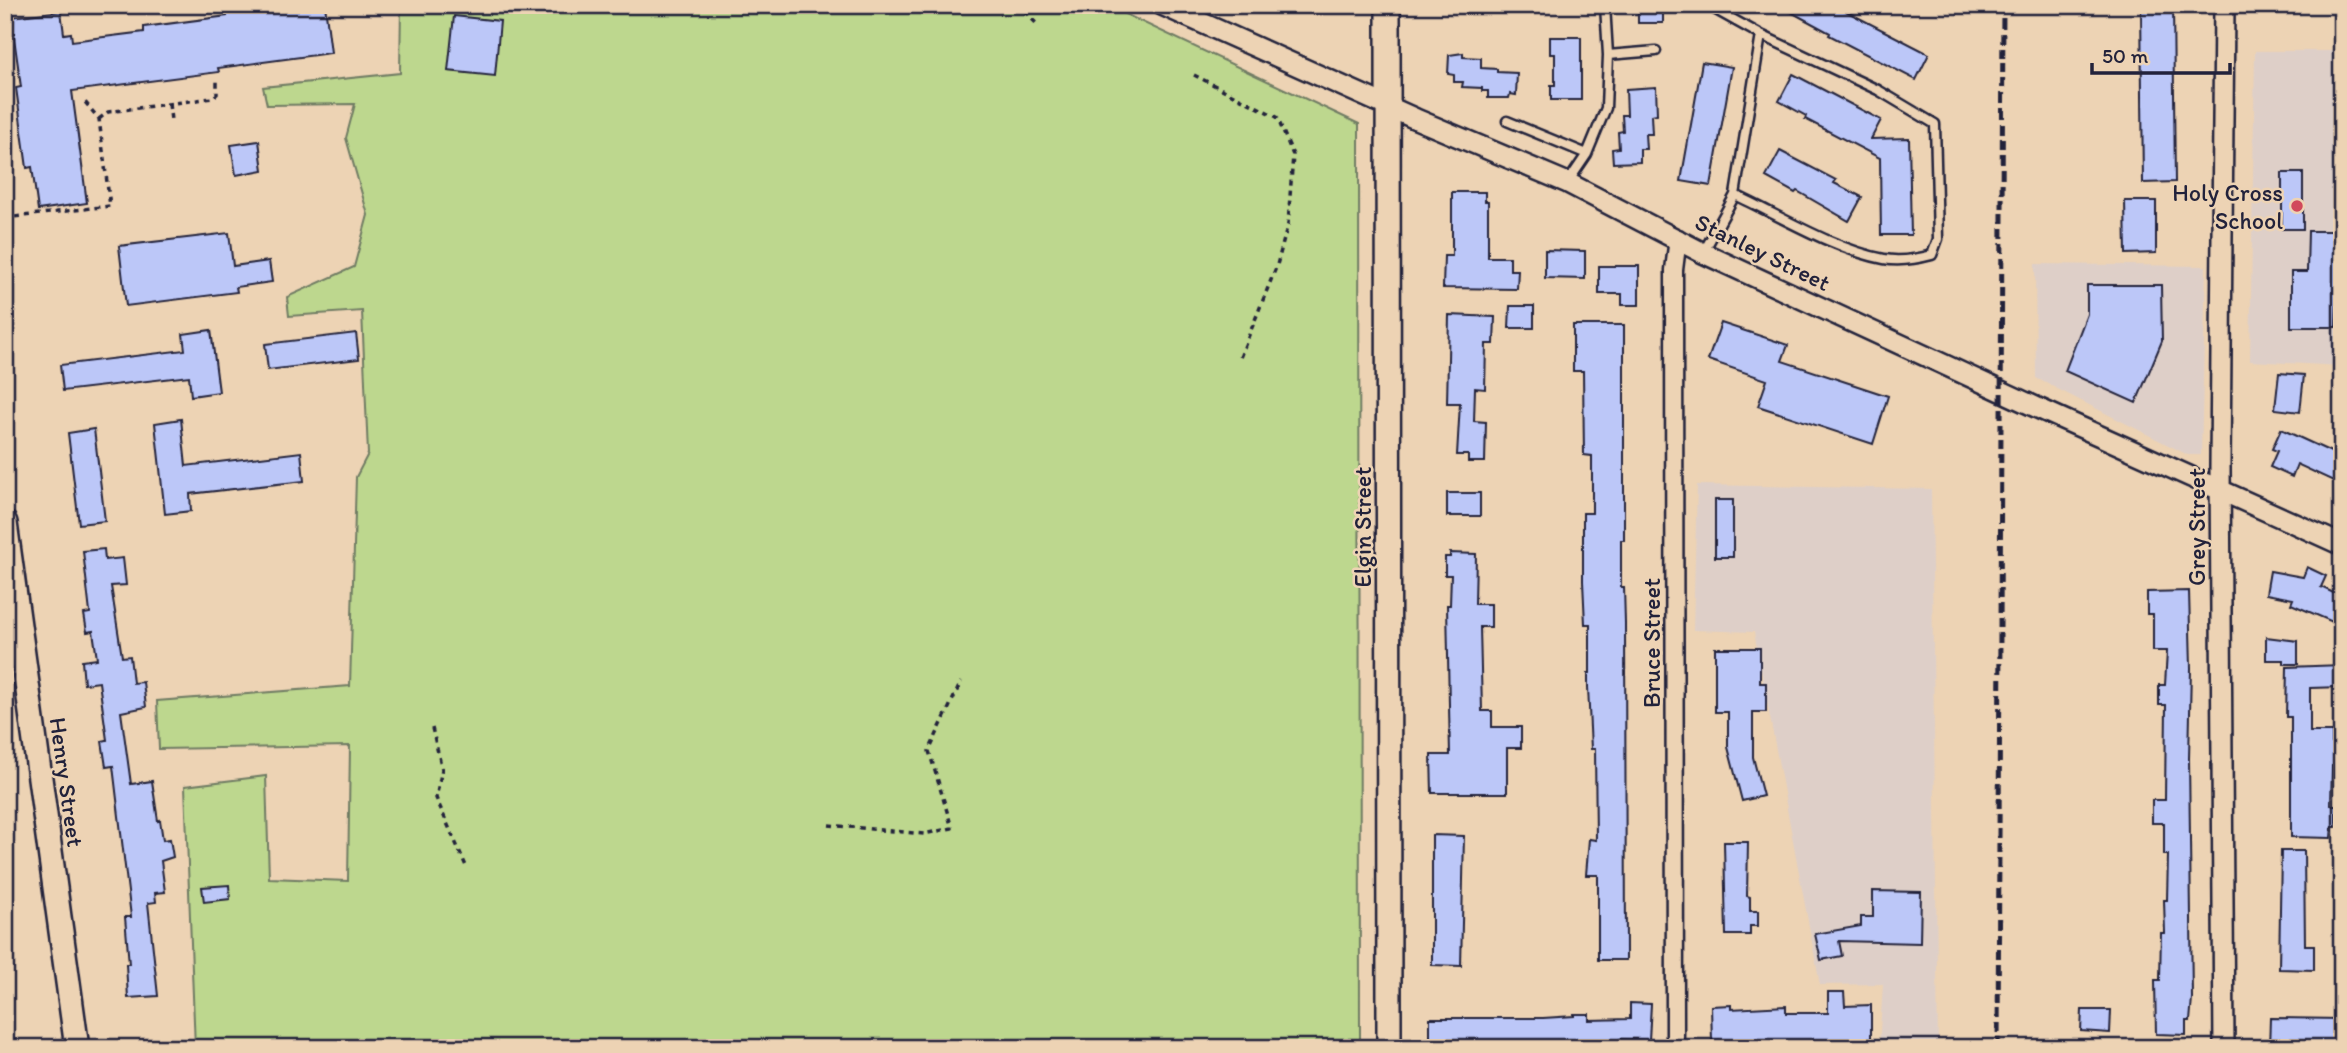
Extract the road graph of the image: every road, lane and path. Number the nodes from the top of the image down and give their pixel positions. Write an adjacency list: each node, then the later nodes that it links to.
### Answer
1 (205, 5): 8 (path)
2 (1018, 5): 9 (path)
3 (1162, 5): 17 (street, Stanley Street)
4 (1388, 5): 17 (main road, Elgin Street)
5 (1605, 5): 12 (lane)
6 (1707, 5): 10 (lane)
7 (2224, 5): 28 (street, Grey Street)
8 (206, 14)
9 (1037, 24)
10 (1761, 35): 23 (lane); 23 (lane)
11 (1656, 51): 12 (lane)
12 (1608, 55): 21 (lane)
13 (1194, 75): 27 (path)
14 (217, 81): 16 (path)
15 (85, 102): 18 (path)
16 (169, 104): 18 (path); 19 (path)
17 (1387, 105): 22 (street, Stanley Street); 36 (main road, Elgin Street)
18 (99, 119): 24 (path)
19 (171, 120)
20 (1507, 121): 21 (lane)
21 (1587, 154): 22 (lane)
22 (1568, 183): 25 (street, Stanley Street)
23 (1735, 195): 26 (lane)
24 (5, 218)
25 (1678, 238): 26 (street, Stanley Street); 37 (street, Bruce Street)
26 (1703, 253): 28 (street, Stanley Street)
27 (1239, 360)
28 (2221, 491): 30 (street, Stanley Street); 38 (street, Grey Street)
29 (5, 523): 35 (main road, Henry Street)
30 (2342, 545)
31 (961, 682): 33 (path)
32 (432, 729): 34 (path)
33 (829, 825)
34 (466, 866)
35 (77, 1048)
36 (1389, 1048)
37 (1675, 1048)
38 (2224, 1048)

